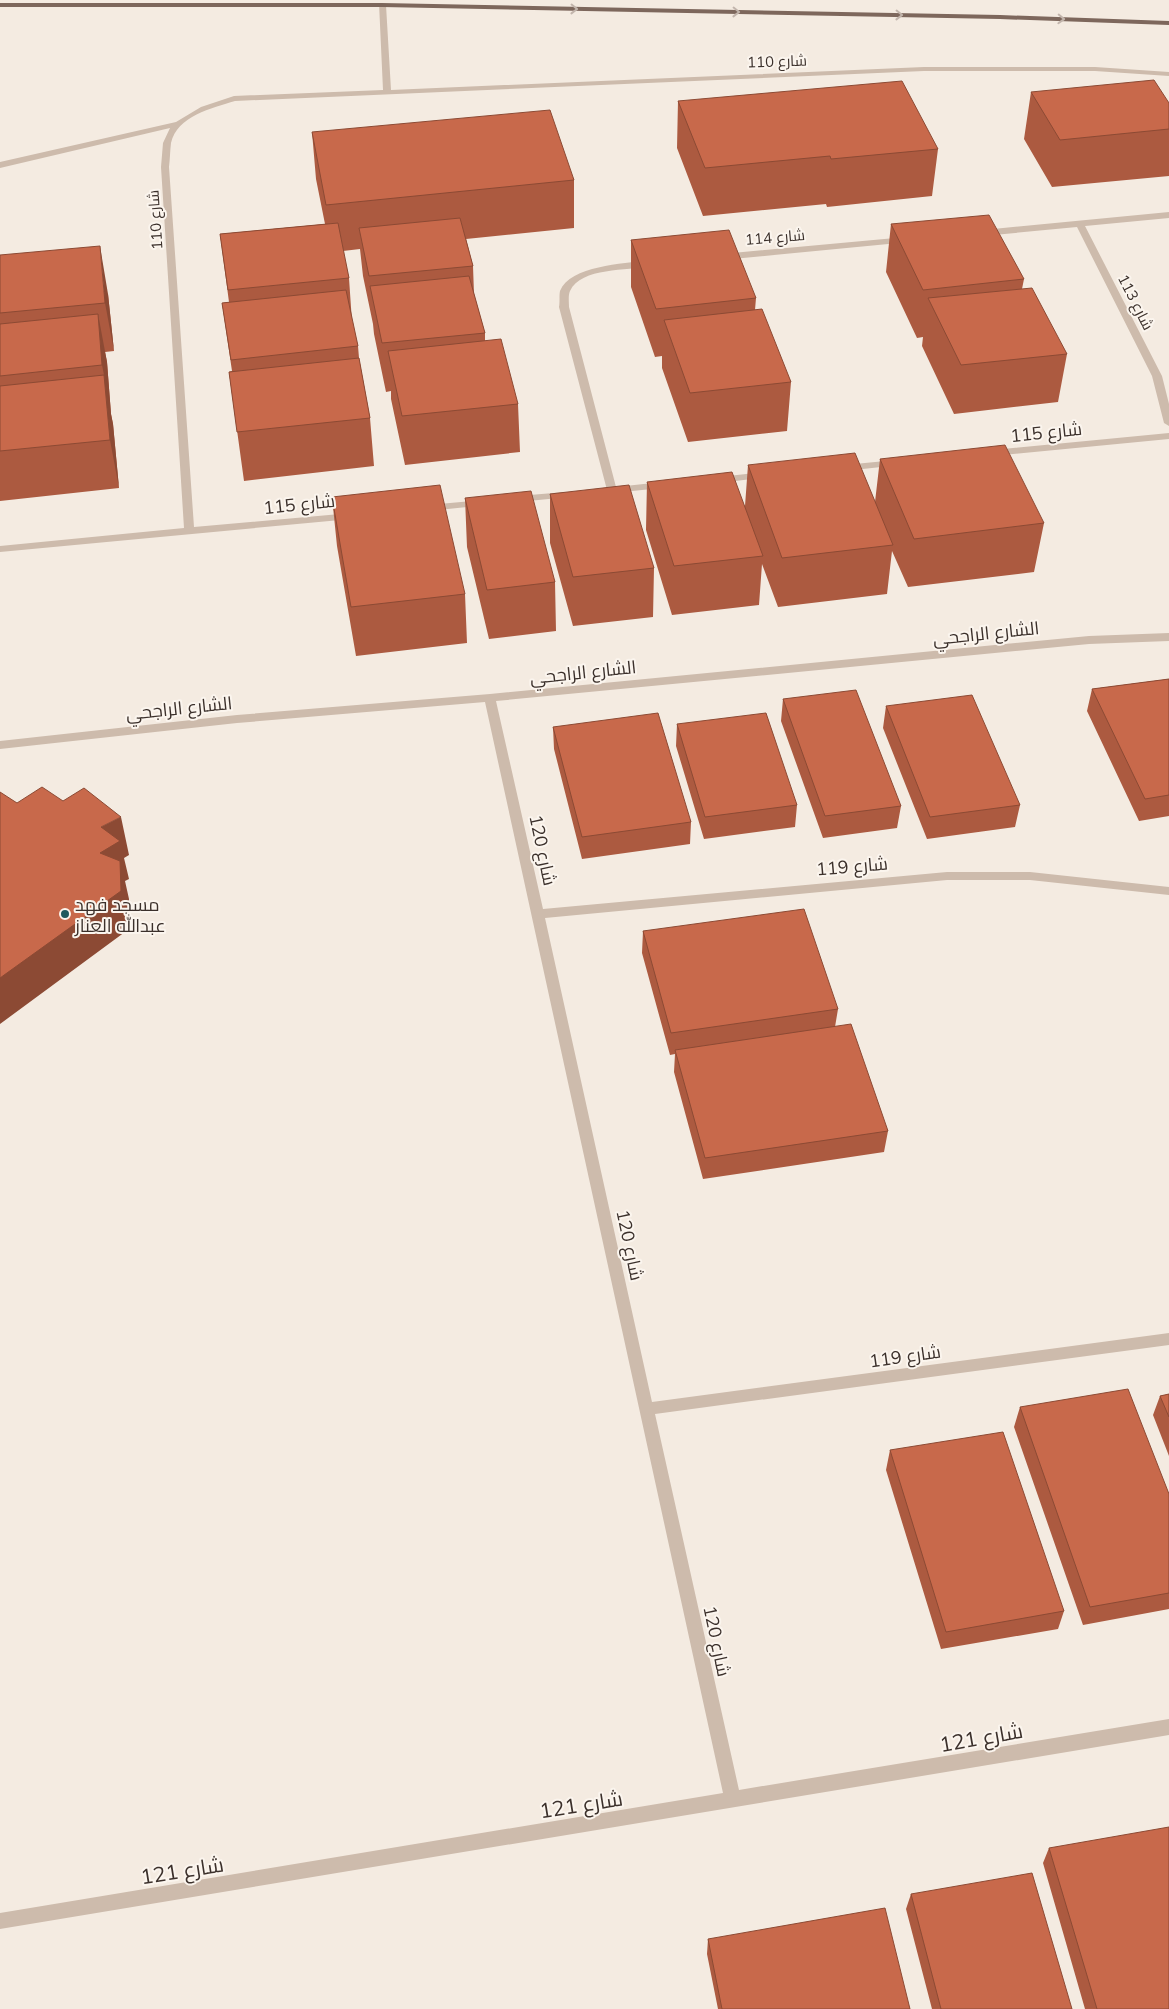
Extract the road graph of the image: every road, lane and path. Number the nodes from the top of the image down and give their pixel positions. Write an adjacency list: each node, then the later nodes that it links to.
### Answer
1 (0, 5): 2 (main road)
2 (382, 5): 3 (main road, one-way to 3); 5 (street)
3 (1169, 23)
4 (1169, 74): 5 (street, شارع 110)
5 (387, 92): 6 (street, شارع 110)
6 (178, 124): 7 (street); 25 (street, شارع 110)
7 (0, 165)
8 (1169, 215): 9 (street)
9 (1080, 224): 10 (street); 14 (street, شارع 113)
10 (972, 234)
11 (912, 240): 12 (street, 114 شارع)
12 (714, 258)
13 (655, 264): 21 (street)
14 (1169, 423)
15 (1169, 436): 16 (street, شارع 115)
16 (980, 454)
17 (910, 461): 18 (street)
18 (831, 469)
19 (771, 475): 20 (street)
20 (712, 480)
21 (672, 484)
22 (573, 494): 23 (street)
23 (415, 509)
24 (366, 514): 25 (street, شارع 115)
25 (189, 531): 26 (street, شارع 115)
26 (0, 550)
27 (1169, 637): 28 (street, الشارع الراجحي)
28 (490, 698): 29 (street, الشارع الراجحي); 31 (street, شارع 120)
29 (0, 745)
30 (1169, 891): 31 (street, شارع 119)
31 (538, 914): 33 (street, شارع 120)
32 (1169, 1339): 33 (street, شارع 119)
33 (647, 1409): 35 (street, شارع 120)
34 (1169, 1727): 35 (street, شارع 121)
35 (733, 1800): 36 (street, شارع 121)
36 (0, 1921)

